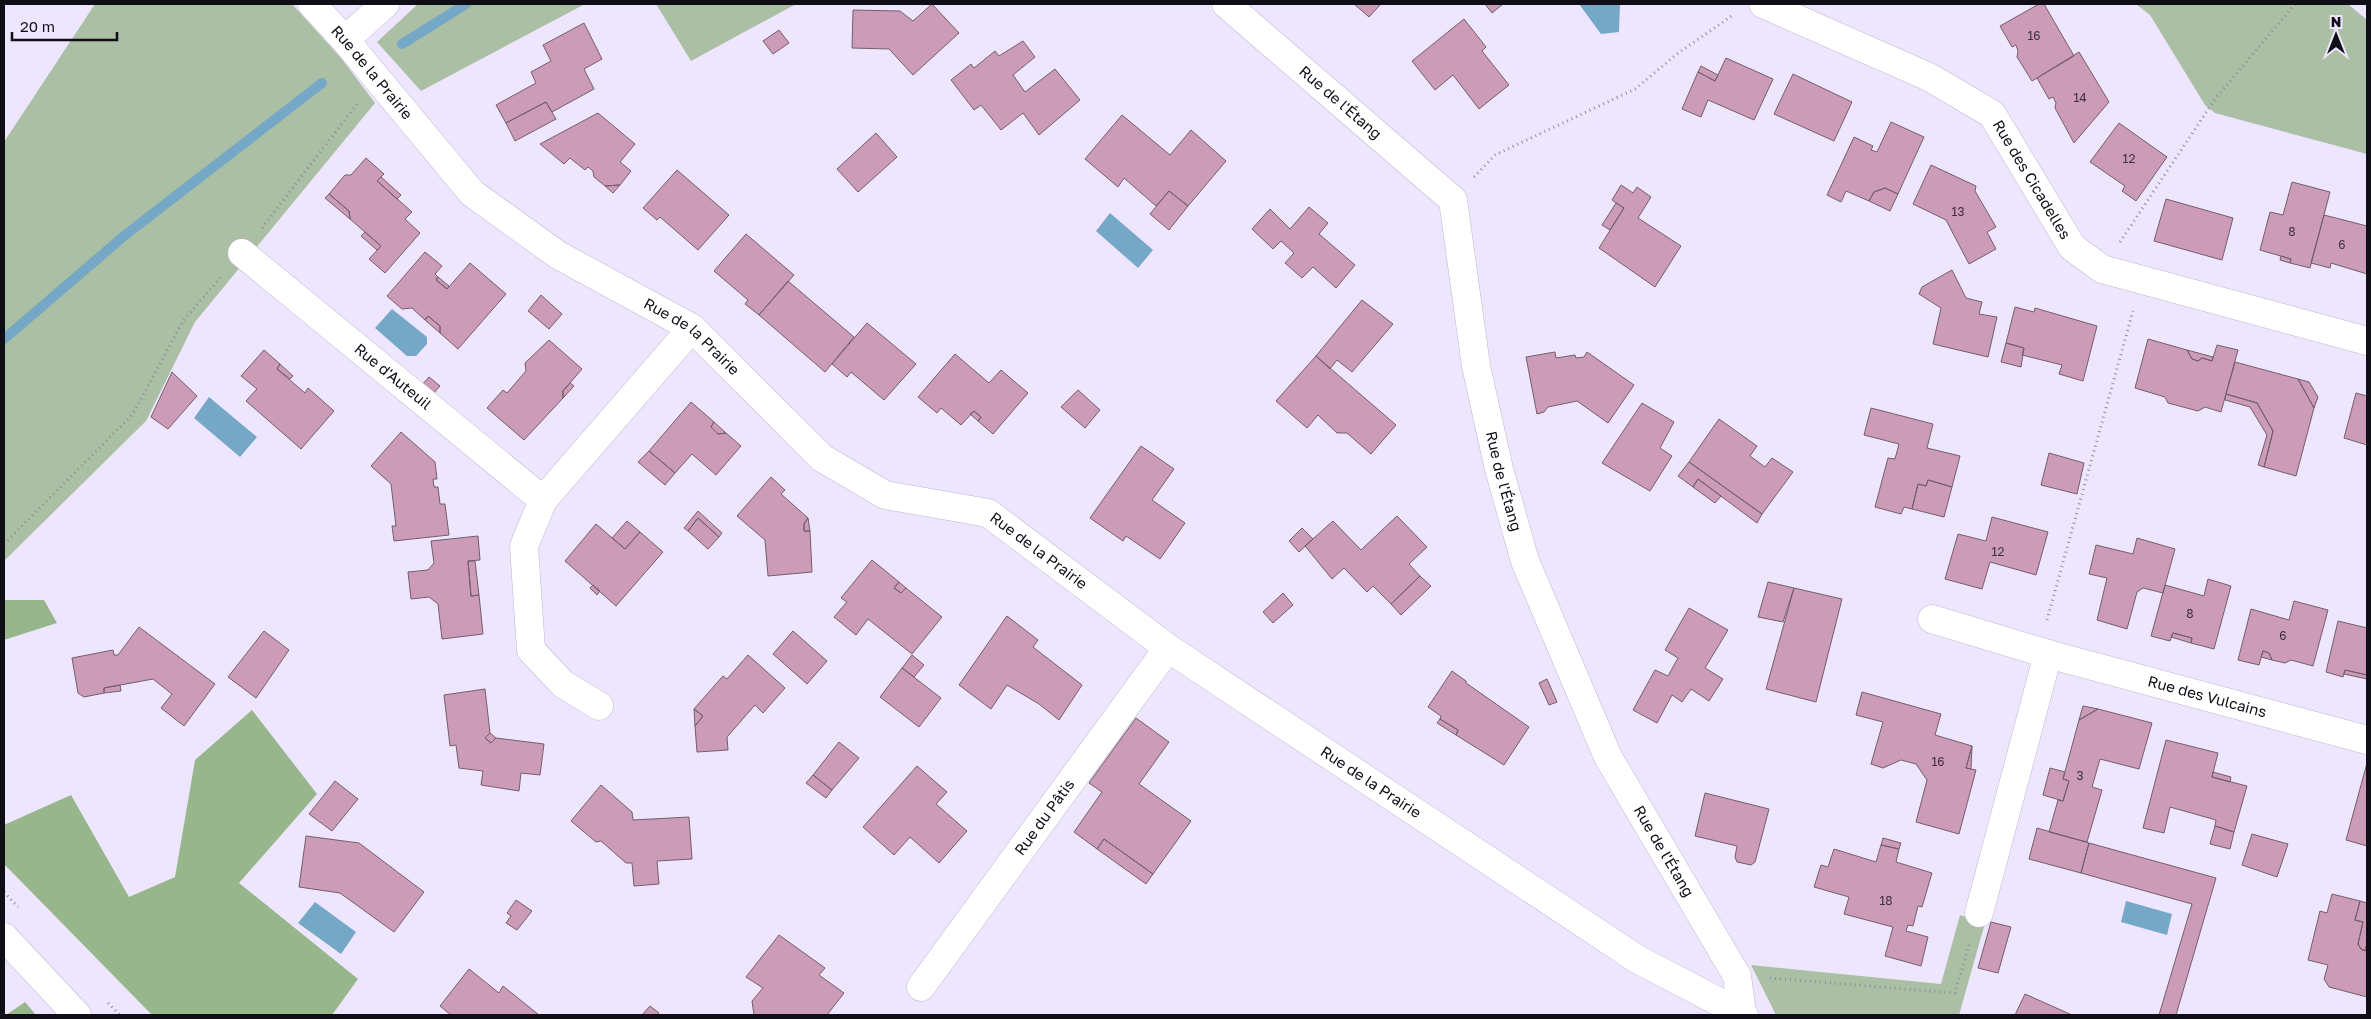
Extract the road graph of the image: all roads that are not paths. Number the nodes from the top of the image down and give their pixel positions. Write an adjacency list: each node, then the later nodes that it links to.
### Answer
1 (312, 4): 5 (street, Rue de la Prairie)
2 (384, 4): 5 (street)
3 (1226, 4): 18 (street, Rue de l'Étang)
4 (1763, 4): 8 (street, Rue des Cicadelles)
5 (345, 40): 7 (street, Rue de la Prairie)
6 (242, 253): 9 (street, Rue d'Auteuil)
7 (692, 328): 9 (street); 11 (street, Rue de la Prairie)
8 (2367, 341)
9 (543, 500): 13 (street)
10 (1932, 619): 12 (street, Rue des Vulcains)
11 (1168, 648): 17 (street, Rue du Pâtis); 18 (street, Rue de la Prairie)
12 (2043, 652): 14 (street, Rue des Vulcains); 15 (street)
13 (599, 706)
14 (2367, 740)
15 (1979, 913)
16 (4, 937): 19 (street)
17 (921, 988)
18 (1743, 1014)
19 (77, 1015)

